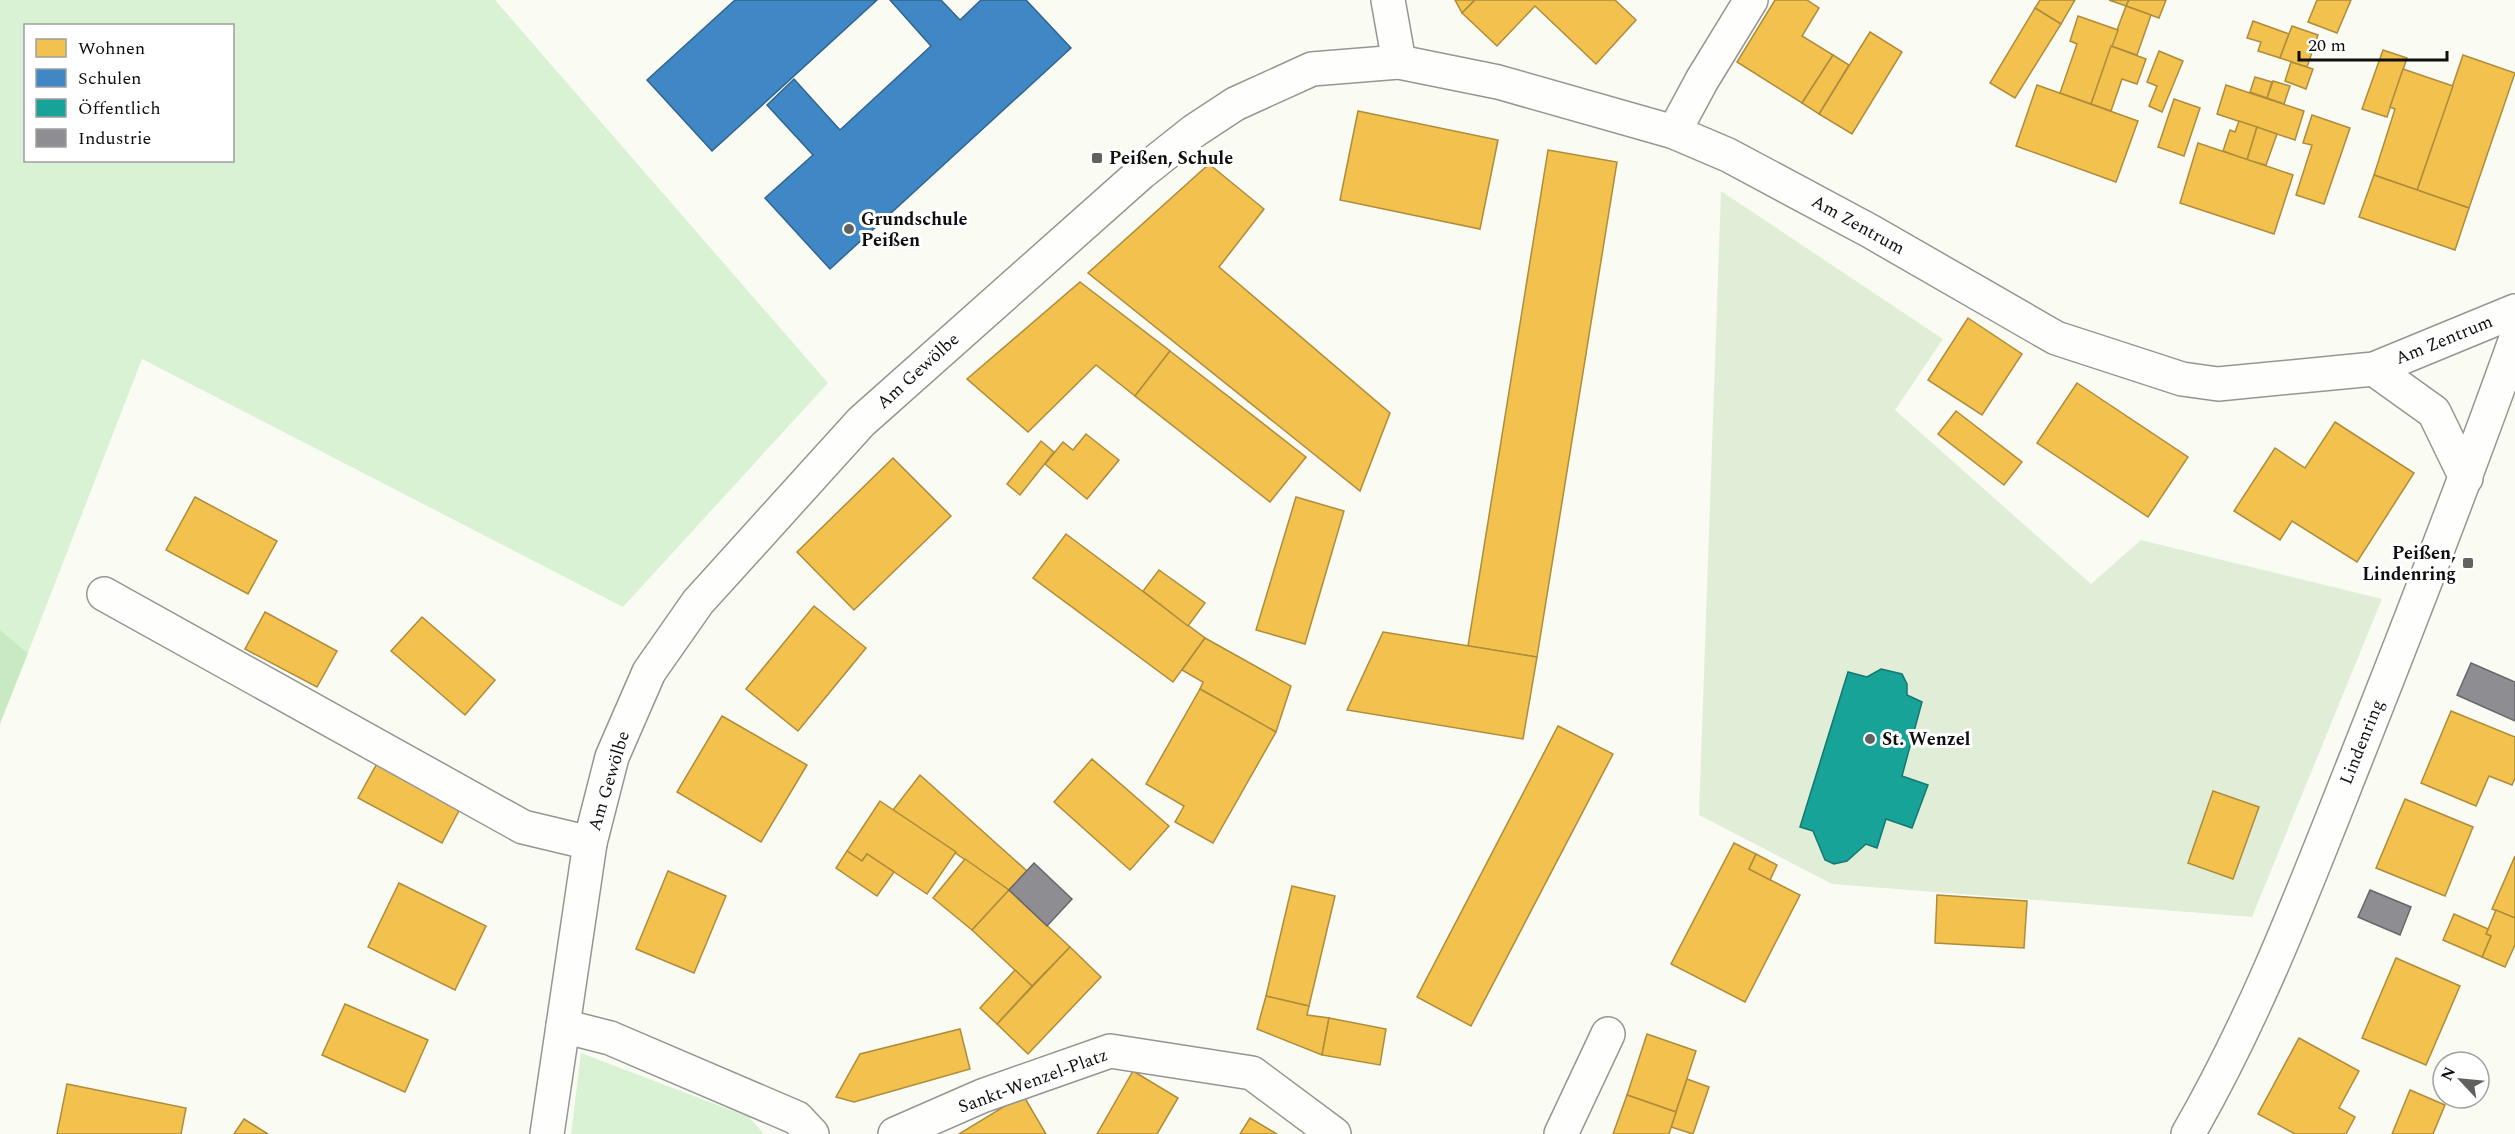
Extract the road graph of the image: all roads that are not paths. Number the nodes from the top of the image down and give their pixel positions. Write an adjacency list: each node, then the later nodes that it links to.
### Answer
1 (1388, 0): 3 (street)
2 (1751, 0): 4 (street)
3 (1399, 62): 4 (street, Am Zentrum); 10 (street, Am Gewölbe)
4 (1674, 132): 7 (street, Am Zentrum)
5 (2515, 311): 7 (street, Am Zentrum)
6 (2515, 341): 8 (street, Lindenring)
7 (2374, 369): 8 (street, Am Zentrum)
8 (2466, 478): 18 (street, Lindenring)
9 (104, 594): 10 (street, Am Gewölbe)
10 (590, 843): 11 (street, Am Gewölbe)
11 (563, 1026): 13 (street, Am Gewölbe); 14 (street)
12 (1608, 1034): 17 (street)
13 (547, 1134)
14 (812, 1134)
15 (895, 1134): 16 (street, Sankt-Wenzel-Platz)
16 (1334, 1134)
17 (1561, 1134)
18 (2188, 1134)

